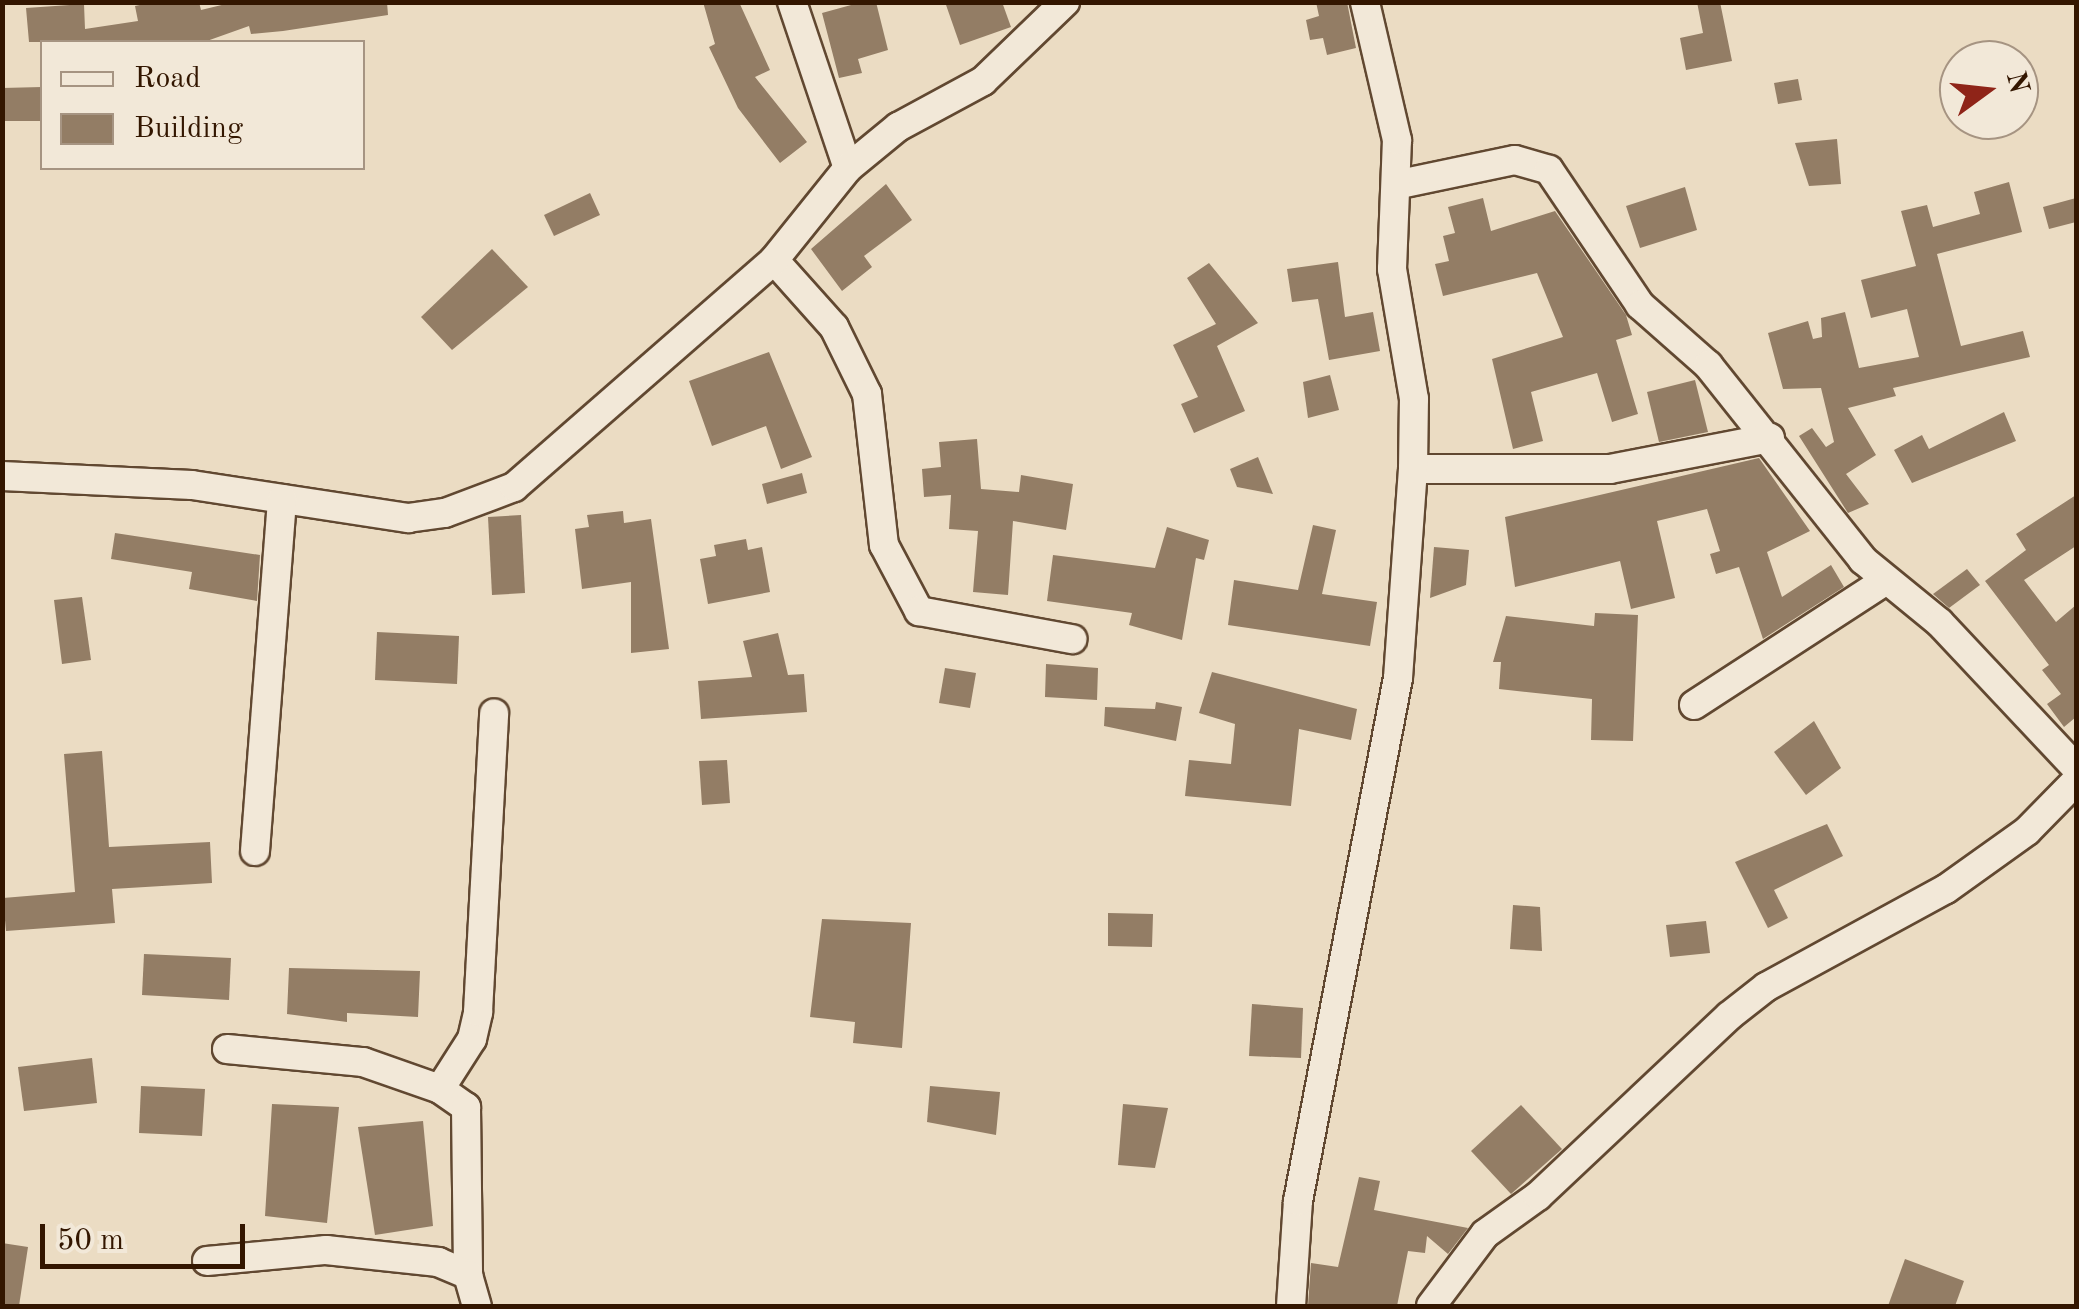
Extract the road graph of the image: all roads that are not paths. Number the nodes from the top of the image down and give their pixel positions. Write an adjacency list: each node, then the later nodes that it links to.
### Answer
1 (792, 2): 4 (street)
2 (1064, 2): 4 (street)
3 (1365, 2): 5 (street)
4 (848, 168): 6 (street)
5 (1400, 184): 7 (street); 8 (street)
6 (774, 260): 10 (street); 12 (street)
7 (1770, 438): 8 (street); 11 (street)
8 (1413, 469): 23 (street)
9 (2, 476): 10 (street)
10 (282, 500): 17 (street)
11 (1884, 581): 13 (street); 15 (street)
12 (1072, 639)
13 (1694, 705)
14 (494, 713): 19 (street)
15 (2076, 768)
16 (2076, 780): 24 (street)
17 (255, 851)
18 (227, 1049): 19 (street)
19 (440, 1089): 21 (street)
20 (207, 1260): 21 (street)
21 (468, 1275): 22 (street)
22 (478, 1306)
23 (1290, 1306)
24 (1431, 1306)

